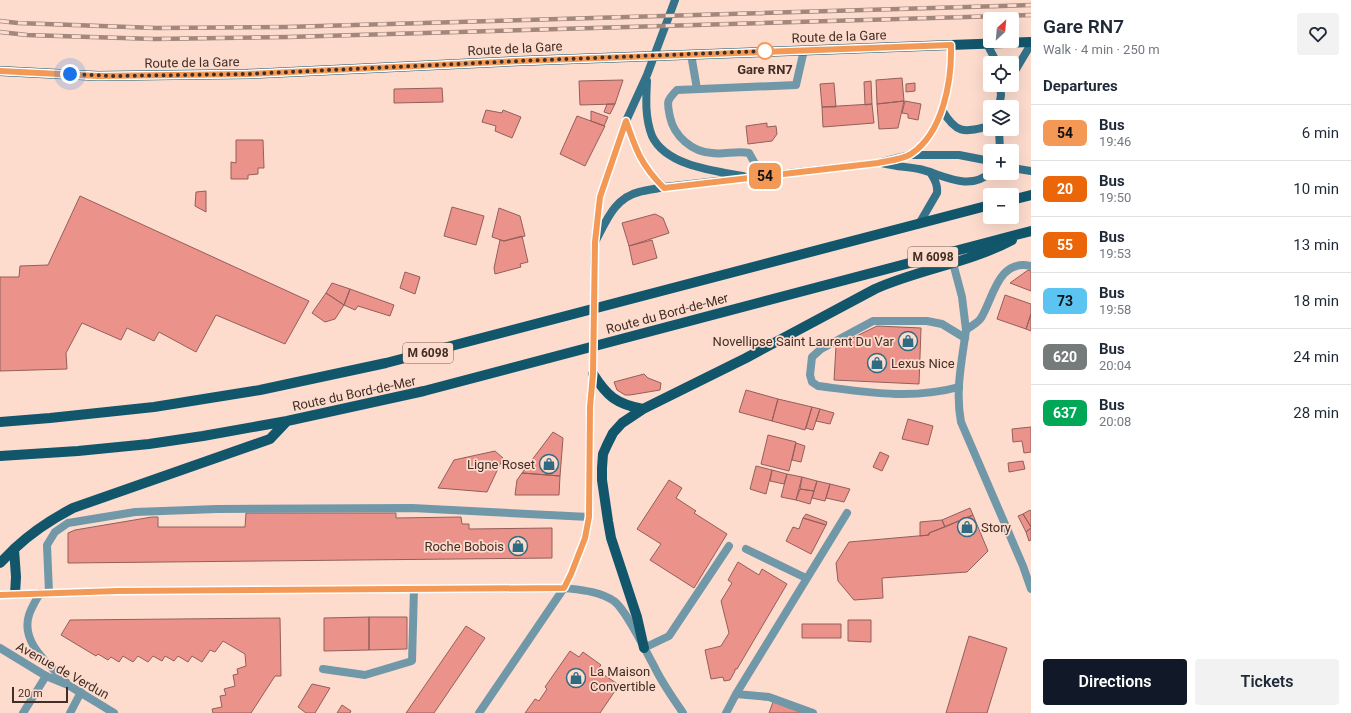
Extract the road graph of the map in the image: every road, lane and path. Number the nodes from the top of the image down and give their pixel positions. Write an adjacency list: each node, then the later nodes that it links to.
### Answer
1 (675, 0): 10 (main road)
2 (1019, 43): 3 (main road, Route de la Gare)
3 (1031, 43): 8 (main road)
4 (983, 44): 5 (main road, Route de la Gare)
5 (951, 45): 6 (main road, Route de la Gare); 16 (main road)
6 (804, 50): 7 (main road, Route de la Gare); 11 (street)
7 (691, 54): 9 (main road, Route de la Gare); 11 (street)
8 (1019, 64)
9 (0, 71)
10 (647, 75): 17 (main road); 26 (main road)
11 (697, 89): 25 (street)
12 (1001, 92): 14 (main road)
13 (1003, 92): 14 (main road)
14 (1001, 95): 15 (main road)
15 (1000, 100)
16 (942, 110): 18 (main road); 19 (main road)
17 (626, 121): 28 (main road); 34 (main road)
18 (983, 128)
19 (910, 155): 20 (main road); 21 (main road)
20 (983, 160)
21 (878, 163): 24 (main road); 25 (main road)
22 (1019, 169): 23 (main road)
23 (1031, 171)
24 (930, 172): 27 (main road); 32 (main road)
25 (762, 176): 26 (main road)
26 (752, 177): 28 (main road)
27 (983, 178)
28 (664, 188): 34 (main road)
29 (1031, 195): 30 (main road)
30 (1019, 198)
31 (983, 207): 32 (main road, Route du Bord-de-Mer / M 6098)
32 (919, 224): 43 (main road, Route du Bord-de-Mer / M 6098)
33 (1028, 232): 35 (main road); 42 (main road, Route du Bord-de-Mer / M 6098)
34 (595, 242): 37 (main road)
35 (953, 263): 38 (street); 41 (main road)
36 (1031, 266): 38 (street)
37 (594, 281)
38 (965, 334): 40 (street); 40 (street)
39 (593, 374): 41 (main road); 46 (main road)
40 (959, 387): 53 (street)
41 (643, 409): 60 (main road)
42 (287, 421): 44 (main road, Route du Bord-de-Mer / M 6098); 48 (main road)
43 (0, 422)
44 (0, 456)
45 (847, 513): 51 (street)
46 (589, 517): 52 (main road); 56 (street)
47 (729, 546): 60 (street)
48 (14, 548): 50 (main road); 57 (main road)
49 (746, 549): 51 (street)
50 (0, 563)
51 (806, 578): 65 (street)
52 (564, 588): 54 (street); 60 (street); 69 (street)
53 (1031, 588)
54 (414, 589): 56 (street); 61 (street)
55 (40, 593): 56 (street); 57 (street); 63 (street)
56 (49, 593)
57 (15, 594): 58 (street)
58 (0, 595)
59 (0, 648): 62 (street, Avenue de Verdun)
60 (644, 648): 70 (street)
61 (322, 669)
62 (46, 676): 63 (street, Avenue de Verdun); 66 (street)
63 (68, 684): 64 (street, Avenue de Verdun)
64 (81, 692): 67 (street); 68 (street, Avenue de Verdun)
65 (736, 694): 71 (street); 72 (street)
66 (23, 713)
67 (70, 713)
68 (114, 713)
69 (479, 713)
70 (683, 713)
71 (726, 713)
72 (813, 713)

